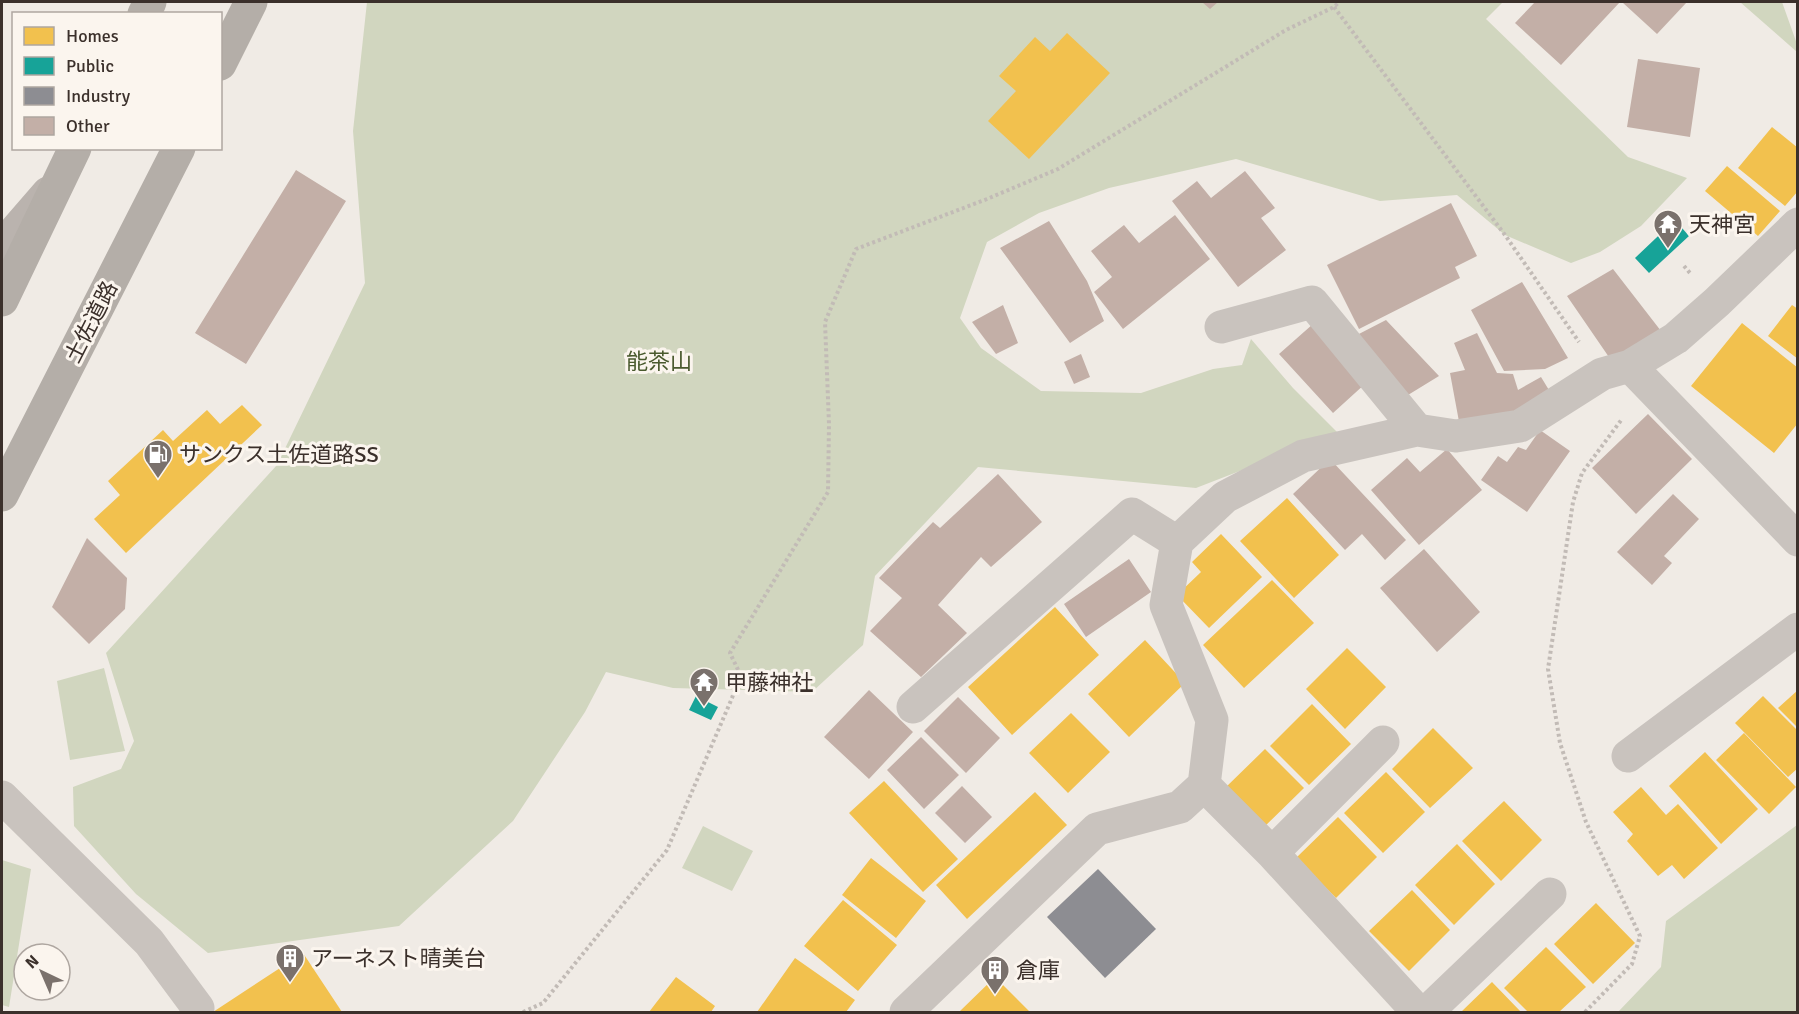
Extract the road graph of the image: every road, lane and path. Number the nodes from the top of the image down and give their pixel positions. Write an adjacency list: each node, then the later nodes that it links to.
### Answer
1 (251, 2): 4 (highway)
2 (1339, 2): 3 (path)
3 (1334, 7): 12 (path); 26 (path)
4 (222, 60)
5 (74, 150): 7 (highway)
6 (178, 150): 14 (highway, 土佐道路)
7 (58, 182): 9 (main road); 10 (highway)
8 (1797, 224): 12 (street)
9 (2, 246)
10 (2, 300)
11 (1221, 327): 13 (street)
12 (1626, 375): 13 (street); 15 (street); 30 (path)
13 (1417, 430): 16 (street)
14 (2, 495)
15 (1797, 540)
16 (1177, 542): 18 (street); 21 (street)
17 (1797, 629): 20 (street)
18 (913, 707)
19 (1383, 742): 23 (street)
20 (1628, 756)
21 (1204, 785): 23 (street); 27 (street)
22 (2, 797): 25 (street)
23 (1272, 853): 28 (street)
24 (1550, 894): 29 (street)
25 (198, 1008)
26 (523, 1012)
27 (906, 1012)
28 (1418, 1012)
29 (1427, 1012)
30 (1585, 1012)

